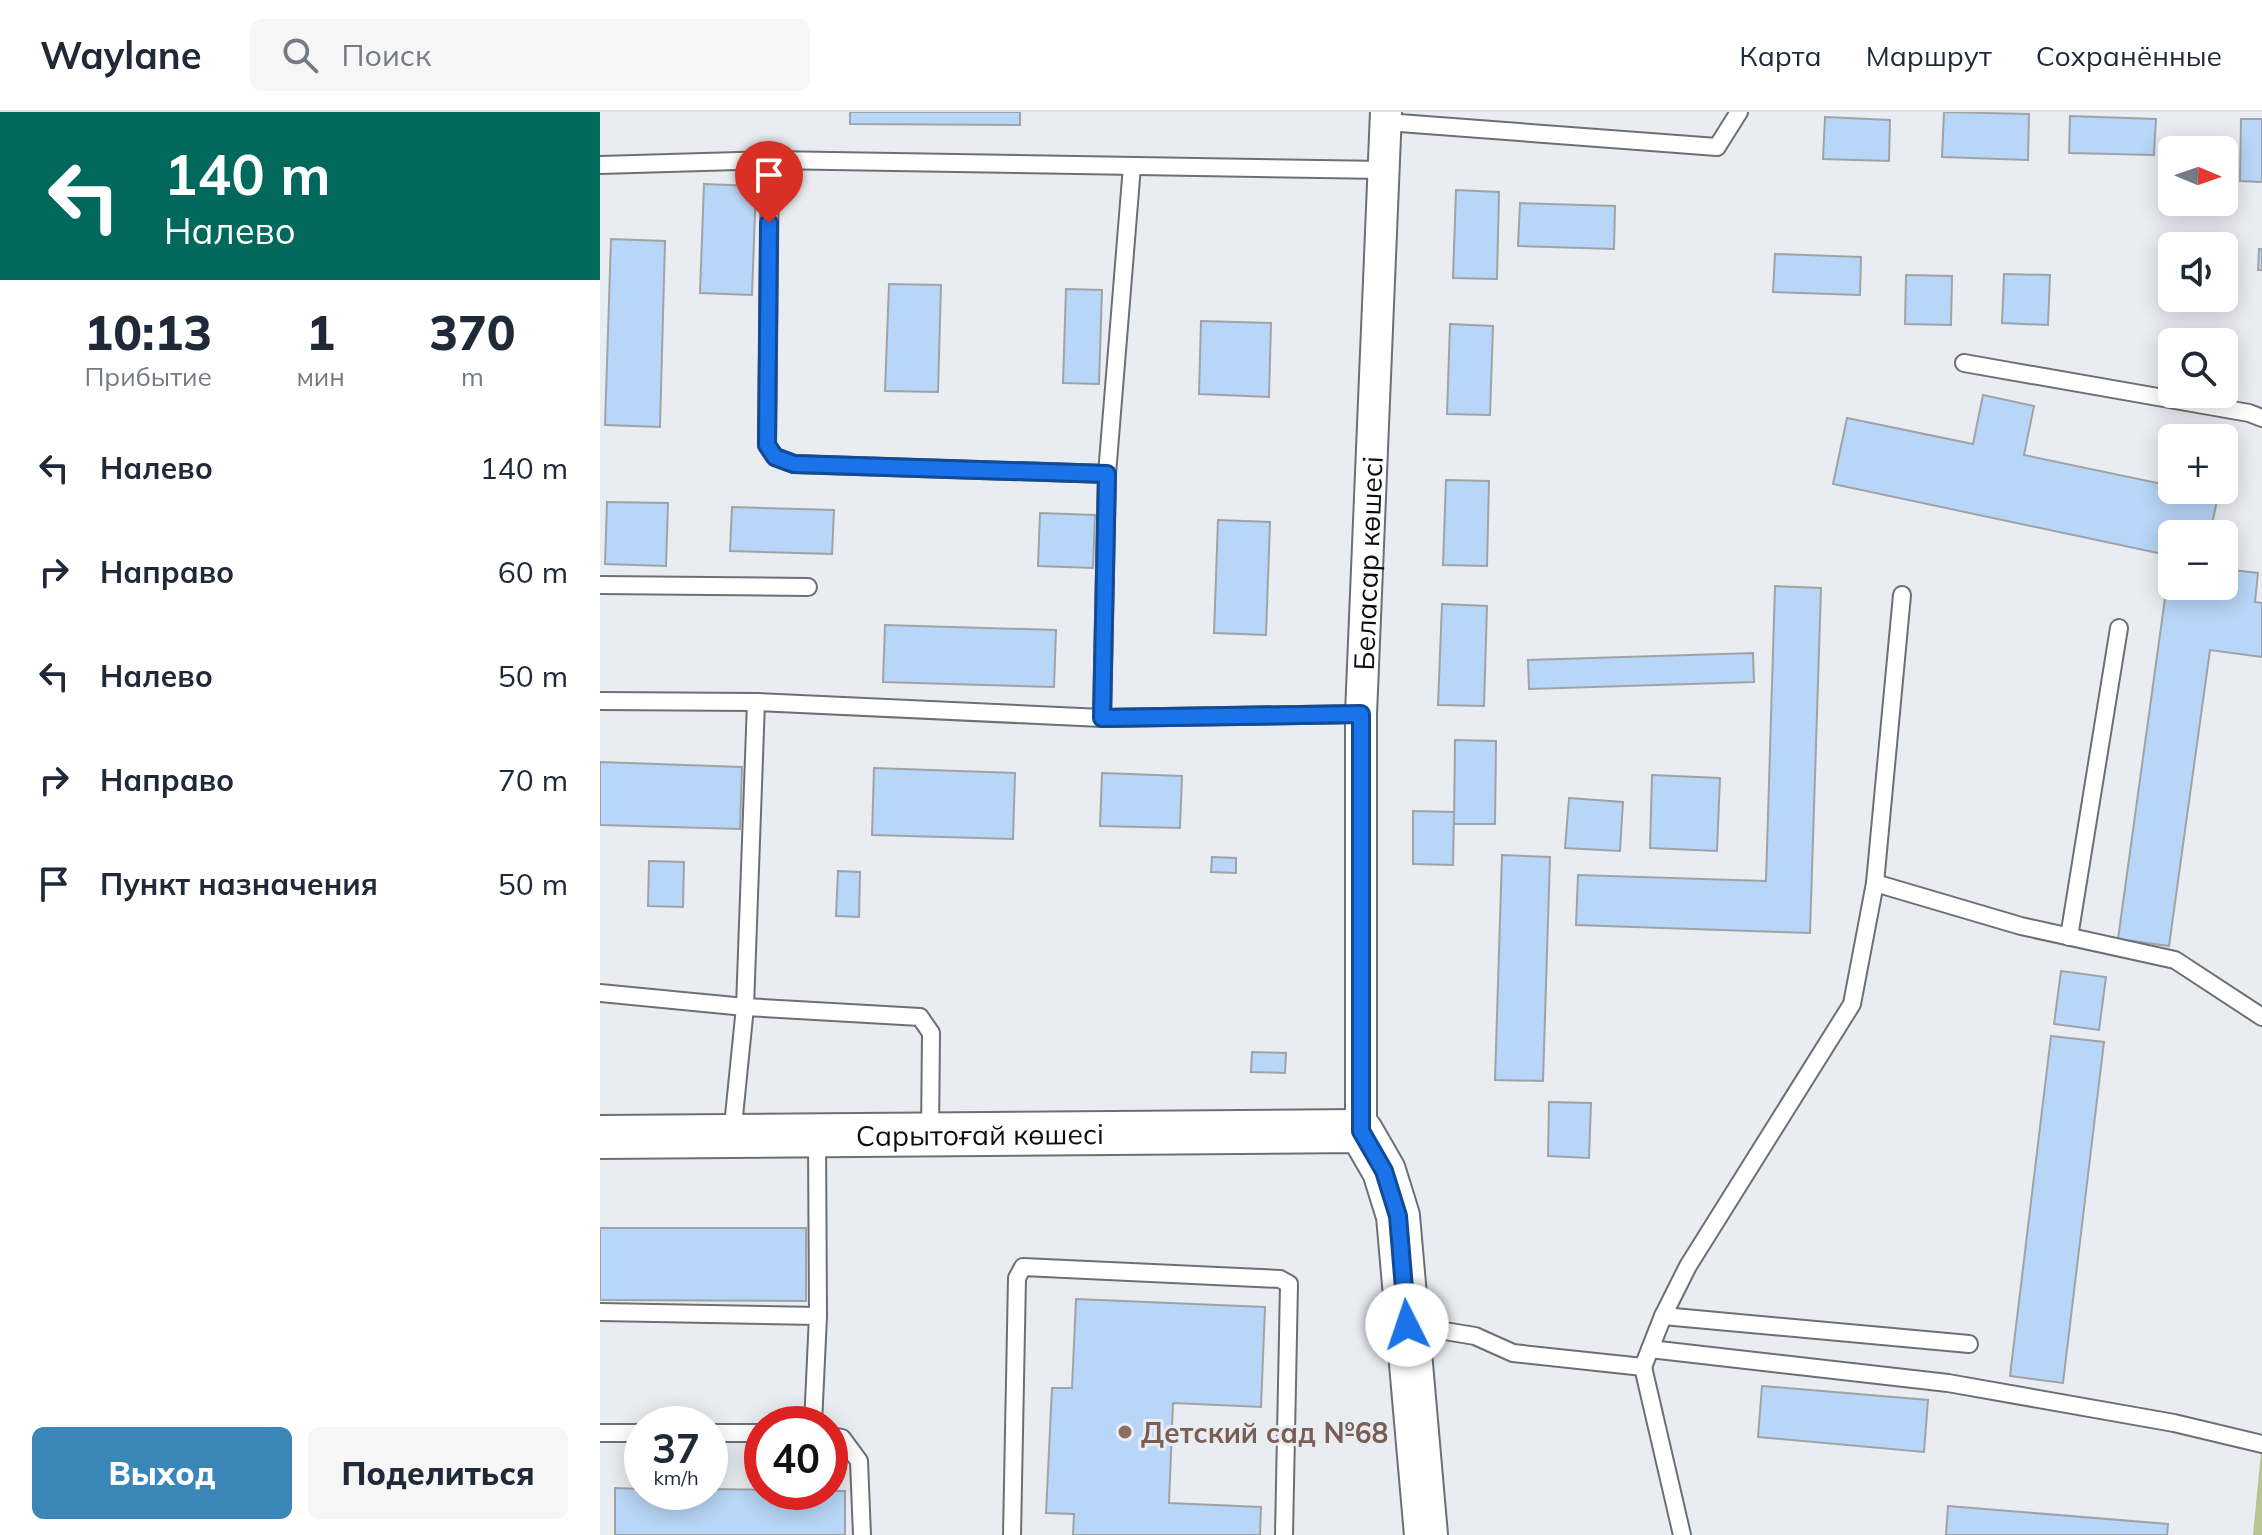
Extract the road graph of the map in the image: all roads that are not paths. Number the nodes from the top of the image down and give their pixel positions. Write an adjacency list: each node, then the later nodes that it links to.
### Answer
1 (1739, 112): 2 (lane)
2 (1386, 117): 6 (street, Беласар көшесі)
3 (770, 160): 4 (lane); 5 (lane); 9 (lane)
4 (600, 165)
5 (1132, 166): 6 (lane); 9 (lane)
6 (1385, 170): 16 (street, Беласар көшесі)
7 (1964, 363): 8 (lane)
8 (2262, 418)
9 (1107, 474): 17 (lane)
10 (600, 585): 11 (lane)
11 (808, 587)
12 (1902, 595): 18 (lane)
13 (2119, 628): 19 (lane)
14 (600, 701): 15 (lane)
15 (756, 702): 17 (lane); 21 (lane)
16 (1361, 714): 17 (lane); 23 (street, Беласар көшесі)
17 (1102, 718)
18 (1875, 883): 19 (lane); 30 (lane)
19 (2069, 937): 22 (lane)
20 (600, 993): 21 (lane)
21 (745, 1007): 25 (lane); 26 (lane)
22 (2262, 1017)
23 (1361, 1131): 25 (street, Сарытоғай көшесі); 31 (street, Беласар көшесі)
24 (817, 1135): 25 (street, Сарытоғай көшесі); 26 (street, Сарытоғай көшесі); 29 (lane)
25 (930, 1135)
26 (732, 1136): 27 (street, Сарытоғай көшесі)
27 (600, 1137)
28 (600, 1312): 29 (lane)
29 (818, 1316): 35 (lane)
30 (1663, 1316): 32 (lane); 33 (lane)
31 (1407, 1325): 34 (lane); 44 (street, Беласар көшесі)
32 (1969, 1344)
33 (1650, 1349): 34 (lane); 38 (lane)
34 (1643, 1367): 40 (lane)
35 (814, 1406)
36 (600, 1433): 37 (lane)
37 (624, 1433)
38 (2262, 1444)
39 (848, 1446): 41 (lane)
40 (1685, 1534)
41 (862, 1535)
42 (1012, 1535): 43 (lane)
43 (1284, 1535)
44 (1426, 1535)

